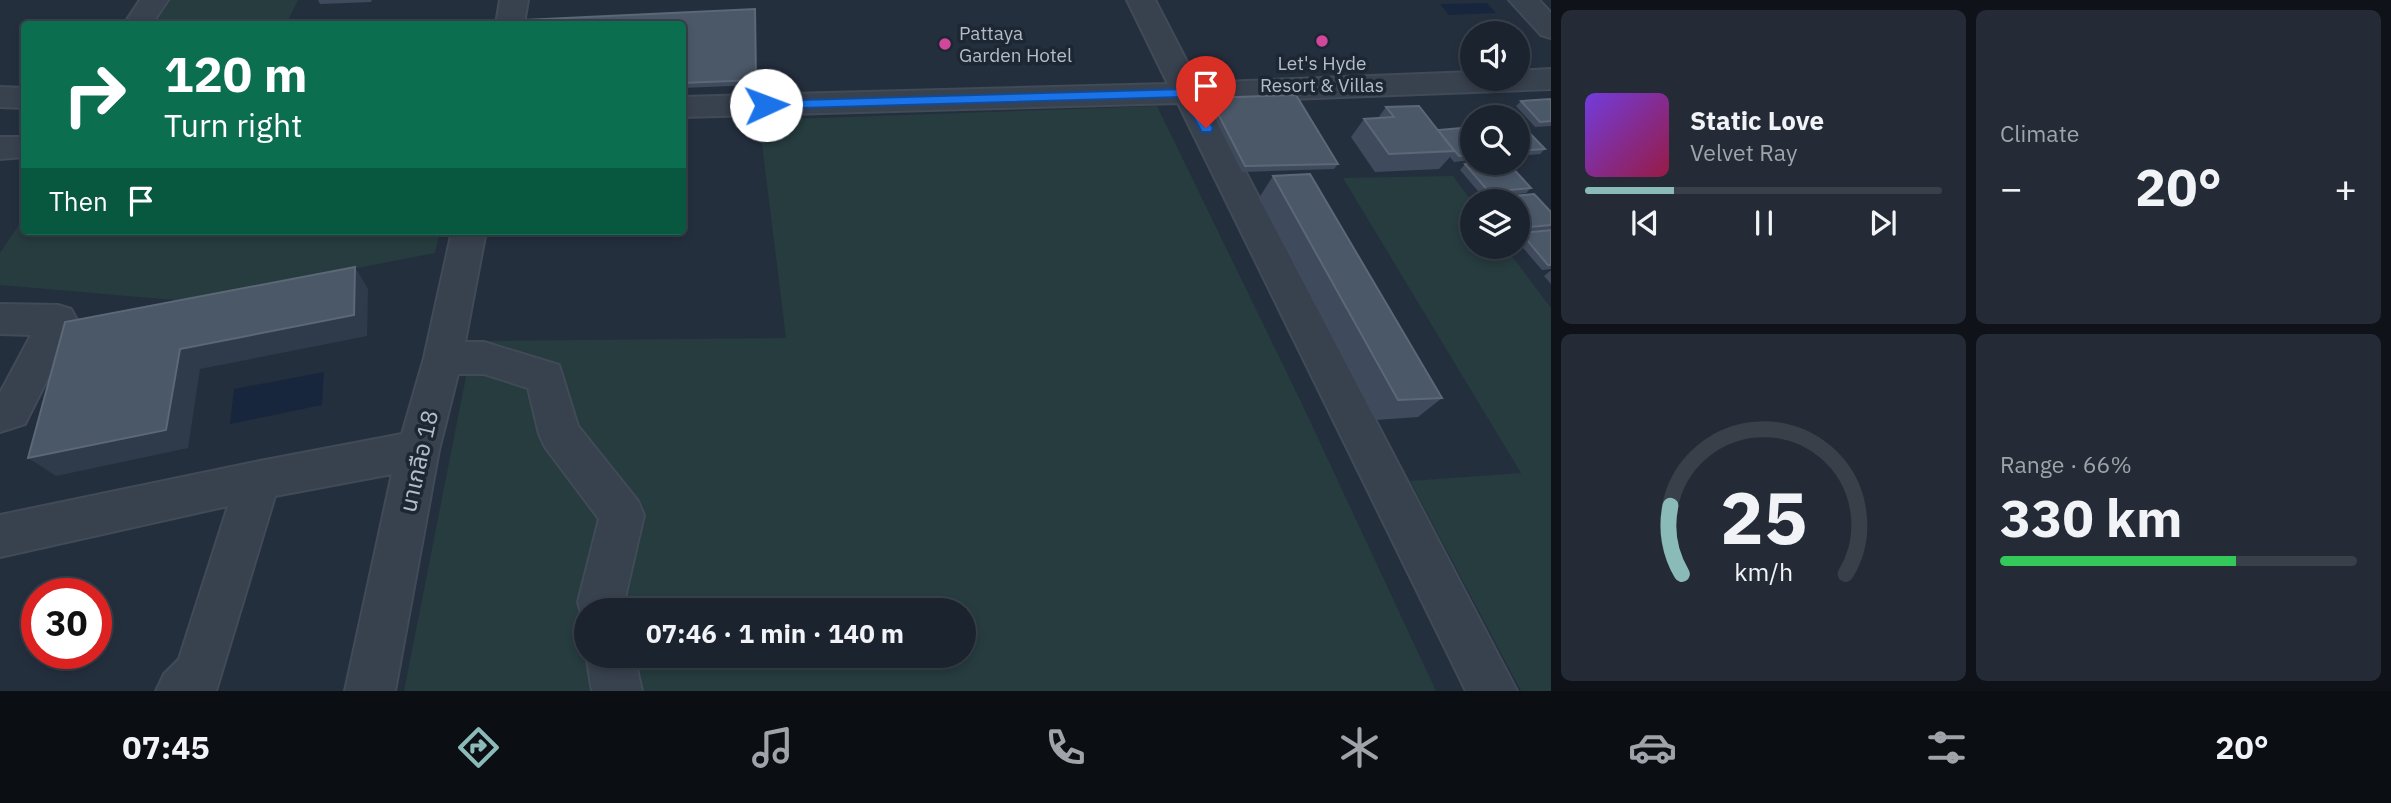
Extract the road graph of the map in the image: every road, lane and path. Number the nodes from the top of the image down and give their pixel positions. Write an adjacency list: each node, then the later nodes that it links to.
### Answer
1 (154, 0): 5 (street)
2 (514, 0): 6 (street)
3 (1141, 0): 9 (street)
4 (1523, 0): 7 (street)
5 (140, 21)
6 (510, 21)
7 (1551, 29)
8 (1551, 79): 9 (street)
9 (1186, 93): 12 (street); 25 (street)
10 (0, 97): 11 (street)
11 (21, 98)
12 (686, 107)
13 (469, 235): 15 (street, นาเกลือ 18)
14 (0, 319): 16 (street)
15 (443, 358): 17 (street, นาเกลือ 18); 20 (street)
16 (0, 414)
17 (418, 450): 18 (street); 23 (street, นาเกลือ 18)
18 (260, 480): 19 (street); 22 (street)
19 (0, 536)
20 (602, 598)
21 (612, 668): 24 (street)
22 (181, 691)
23 (370, 691)
24 (617, 691)
25 (1492, 691)

